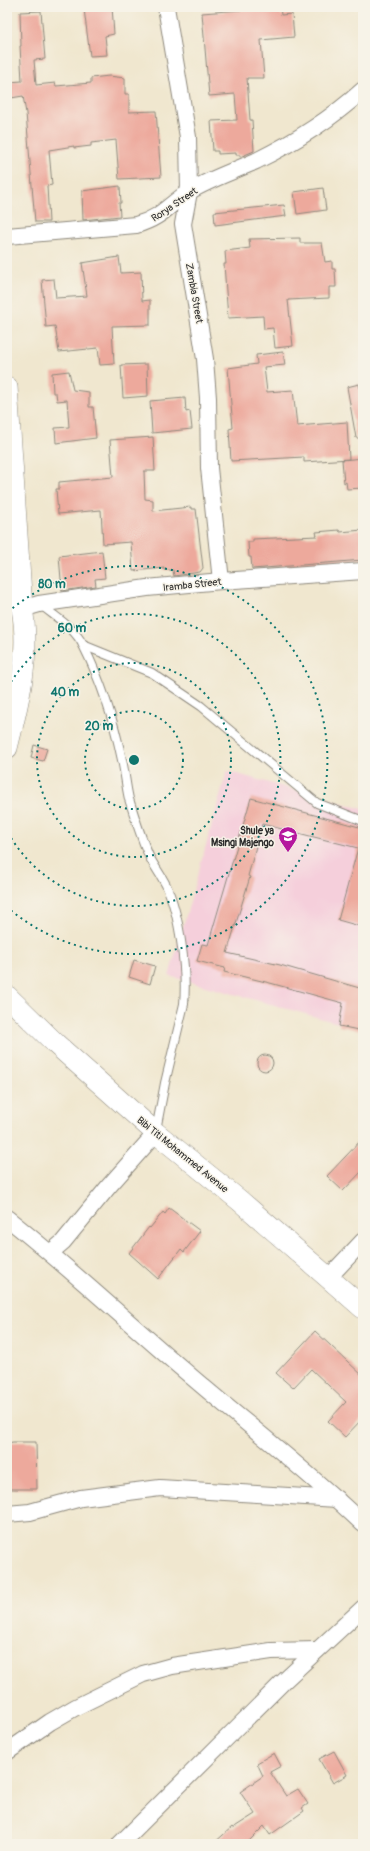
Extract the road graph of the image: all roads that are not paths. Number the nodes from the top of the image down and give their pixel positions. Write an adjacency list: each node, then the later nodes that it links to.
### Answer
1 (166, 7): 3 (street, Zambia Street)
2 (363, 90): 3 (street, Rorya Street)
3 (189, 192): 4 (street, Rorya Street); 8 (street, Zambia Street)
4 (7, 236)
5 (7, 387): 6 (street)
6 (8, 407): 9 (street)
7 (363, 571): 8 (street, Iramba Street)
8 (221, 581): 9 (street, Iramba Street)
9 (31, 606): 10 (lane); 11 (street)
10 (83, 645): 12 (lane); 14 (lane)
11 (7, 748)
12 (363, 821)
13 (7, 996): 14 (street, Bibi Titi Mohammed Avenue)
14 (156, 1133): 17 (street); 18 (street, Bibi Titi Mohammed Avenue)
15 (7, 1218): 17 (street)
16 (363, 1241): 18 (street)
17 (50, 1253): 20 (street)
18 (328, 1278): 19 (street, Bibi Titi Mohammed Avenue)
19 (363, 1308)
20 (337, 1499): 21 (street); 22 (street)
21 (7, 1514)
22 (363, 1524)
23 (363, 1608): 24 (street)
24 (317, 1650): 25 (street); 26 (street)
25 (7, 1752)
26 (120, 1844)

